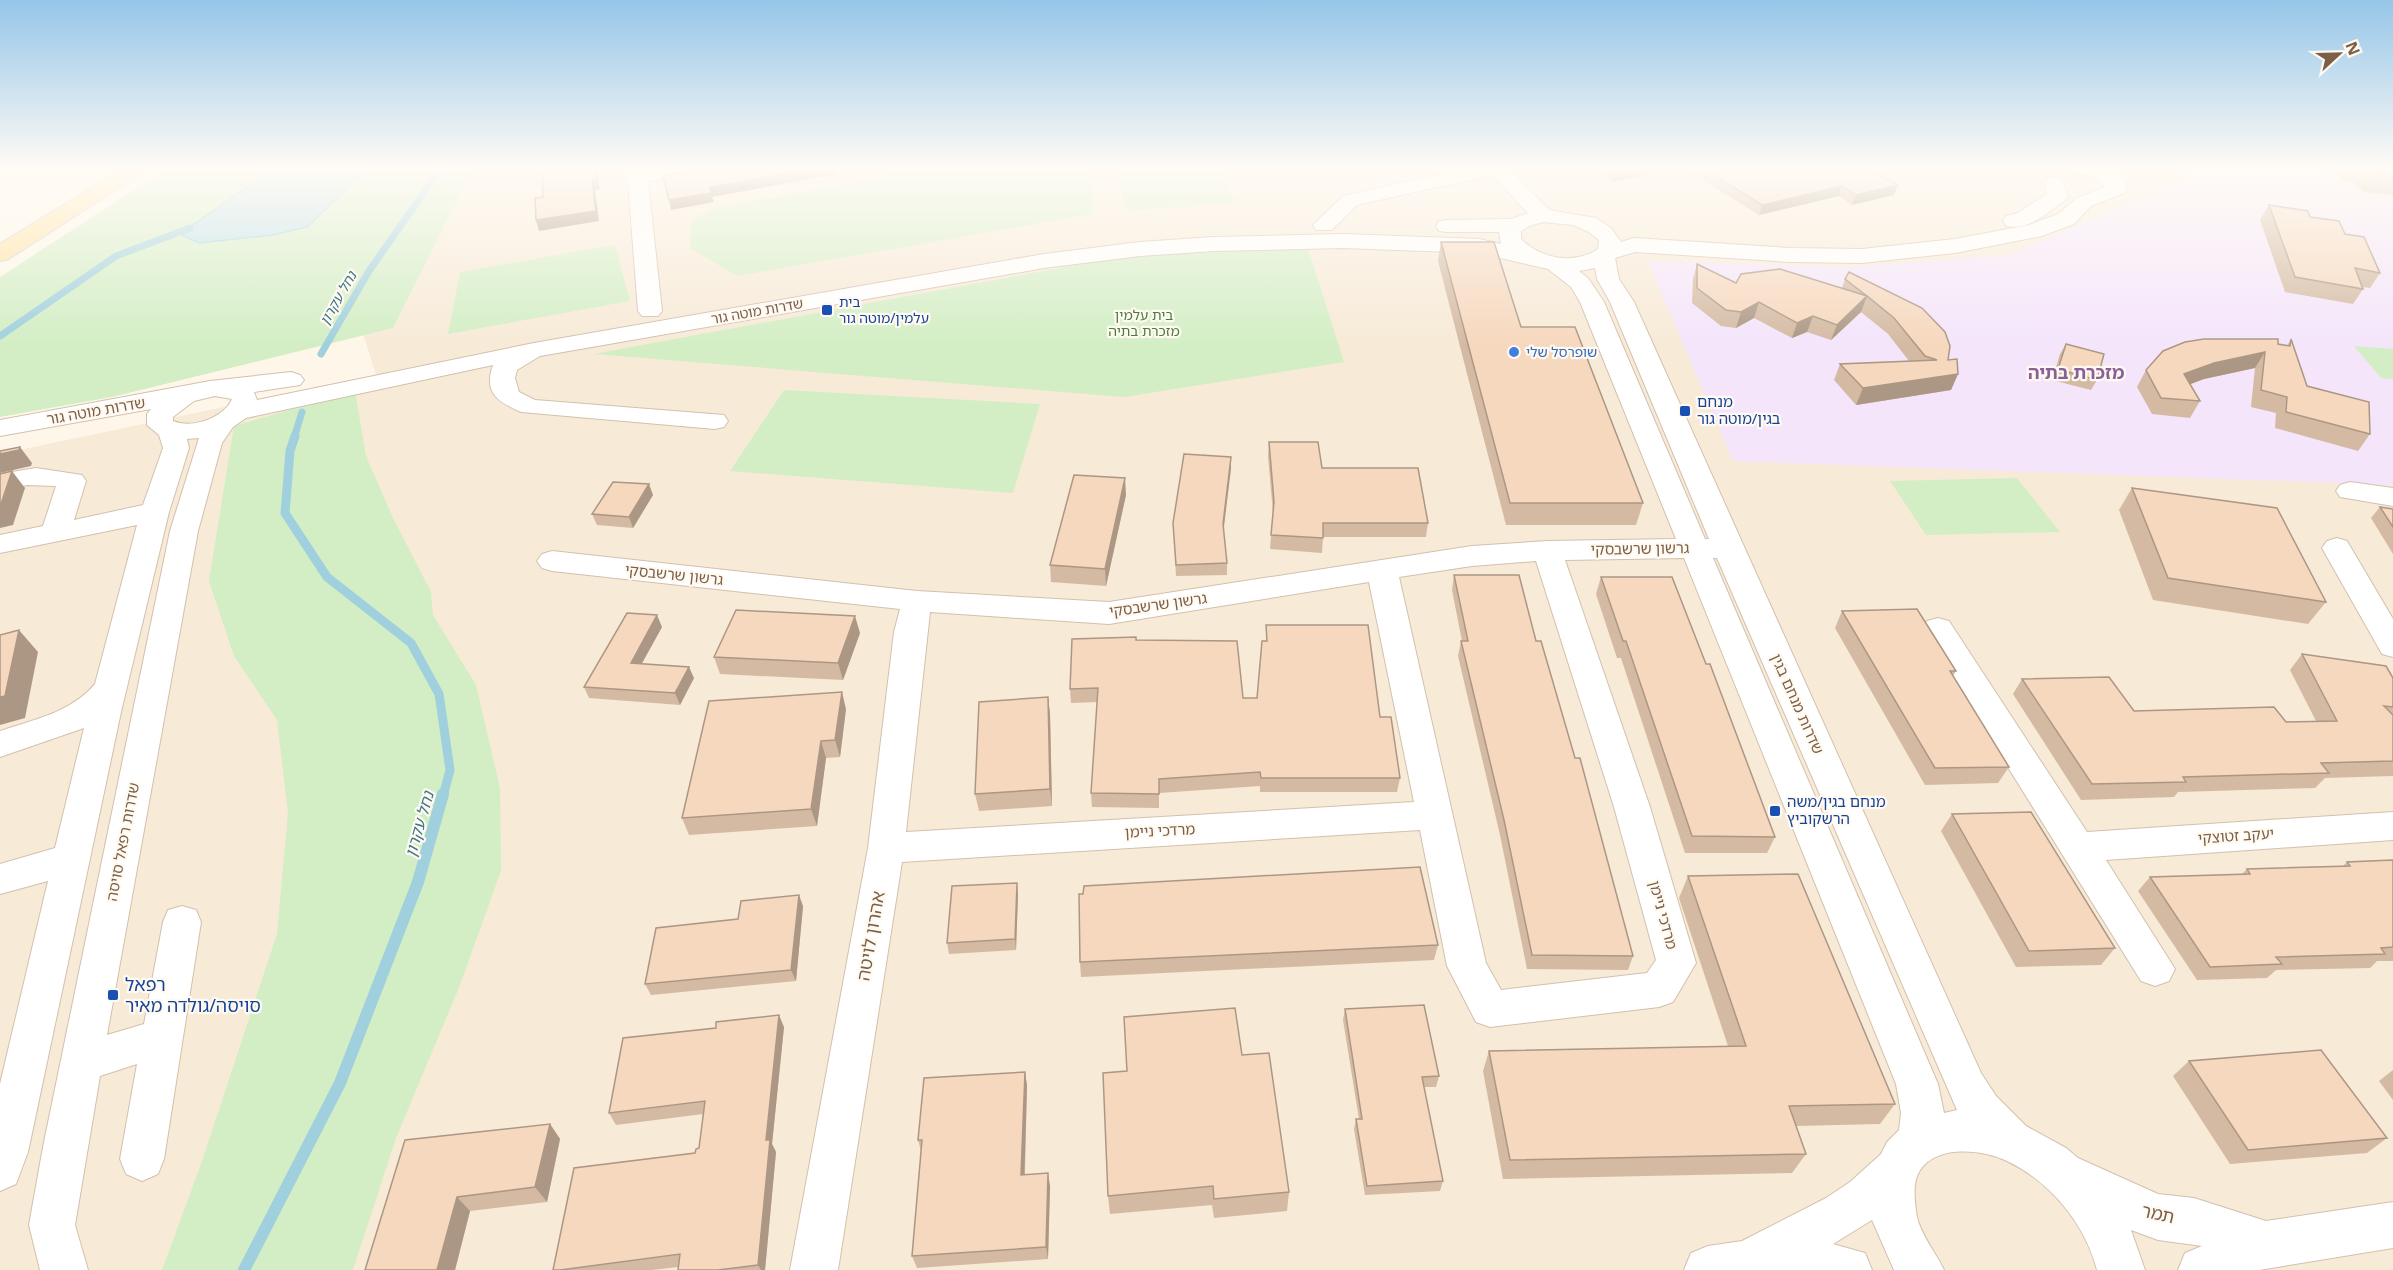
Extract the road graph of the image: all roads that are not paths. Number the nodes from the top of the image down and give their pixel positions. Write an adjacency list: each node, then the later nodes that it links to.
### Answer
1 (43, 227): 9 (main road)
2 (642, 227): 11 (street)
3 (1233, 227): 11 (street, שדרות מוטה גור)
4 (1513, 227): 10 (street)
5 (1583, 227): 8 (street)
6 (1984, 227): 8 (street)
7 (2044, 227): 8 (street)
8 (1605, 246): 10 (street); 28 (street, שדרות מנחם בגין)
9 (0, 254)
10 (1543, 260): 12 (street, שדרות מוטה גור); 27 (street)
11 (650, 311): 16 (street, שדרות מוטה גור)
12 (534, 350): 13 (street, שדרות מוטה גור); 14 (street)
13 (433, 369): 14 (street); 16 (street, שדרות מוטה גור)
14 (502, 378): 17 (street)
15 (191, 394): 16 (street, שדרות מוטה גור); 18 (street, שדרות מוטה גור); 19 (street)
16 (228, 407): 19 (street, שדרות מוטה גור); 48 (street, שדרות רפאל סויסה)
17 (715, 421)
18 (0, 428)
19 (165, 428): 20 (street, שדרות מוטה גור); 24 (street)
20 (0, 448)
21 (0, 483): 25 (street)
22 (2350, 491): 23 (street)
23 (2393, 497)
24 (155, 512): 25 (street); 36 (street)
25 (55, 533): 26 (street)
26 (0, 544)
27 (1695, 548): 28 (street, גרשון שרשבסקי); 30 (street, גרשון שרשבסקי); 50 (street)
28 (1728, 548): 49 (street, שדרות מנחם בגין)
29 (2337, 548): 35 (street)
30 (1547, 551): 32 (street, גרשון שרשבסקי); 39 (street, מרדכי ניימן)
31 (552, 561): 33 (street, גרשון שרשבסקי)
32 (1382, 570): 33 (street, גרשון שרשבסקי); 39 (street, מרדכי ניימן)
33 (917, 601): 42 (street, אהרון לויטה)
34 (1938, 629): 41 (street)
35 (2393, 646)
36 (110, 688): 37 (street); 38 (street)
37 (7, 742): 38 (street)
38 (95, 754): 43 (street)
39 (1435, 815): 42 (street, מרדכי ניימן)
40 (2393, 826): 41 (street, יעקב זטוצקי)
41 (2079, 847): 46 (street)
42 (886, 848): 59 (street, אהרון לויטה)
43 (71, 860): 44 (street); 53 (street)
44 (0, 879)
45 (182, 922): 47 (street)
46 (2155, 969)
47 (162, 1038): 48 (street); 51 (street)
48 (81, 1062): 58 (street, שדרות רפאל סויסה)
49 (2010, 1140): 50 (street); 52 (street)
50 (1906, 1156): 56 (street); 61 (street)
51 (142, 1159)
52 (2057, 1168): 55 (street, תמר); 57 (street)
53 (0, 1169)
54 (2393, 1225): 55 (street, תמר)
55 (2266, 1244): 62 (street, תמר)
56 (1728, 1267): 60 (street)
57 (2123, 1269)
58 (64, 1270)
59 (814, 1270)
60 (1848, 1270)
61 (1920, 1270)
62 (2202, 1270)

